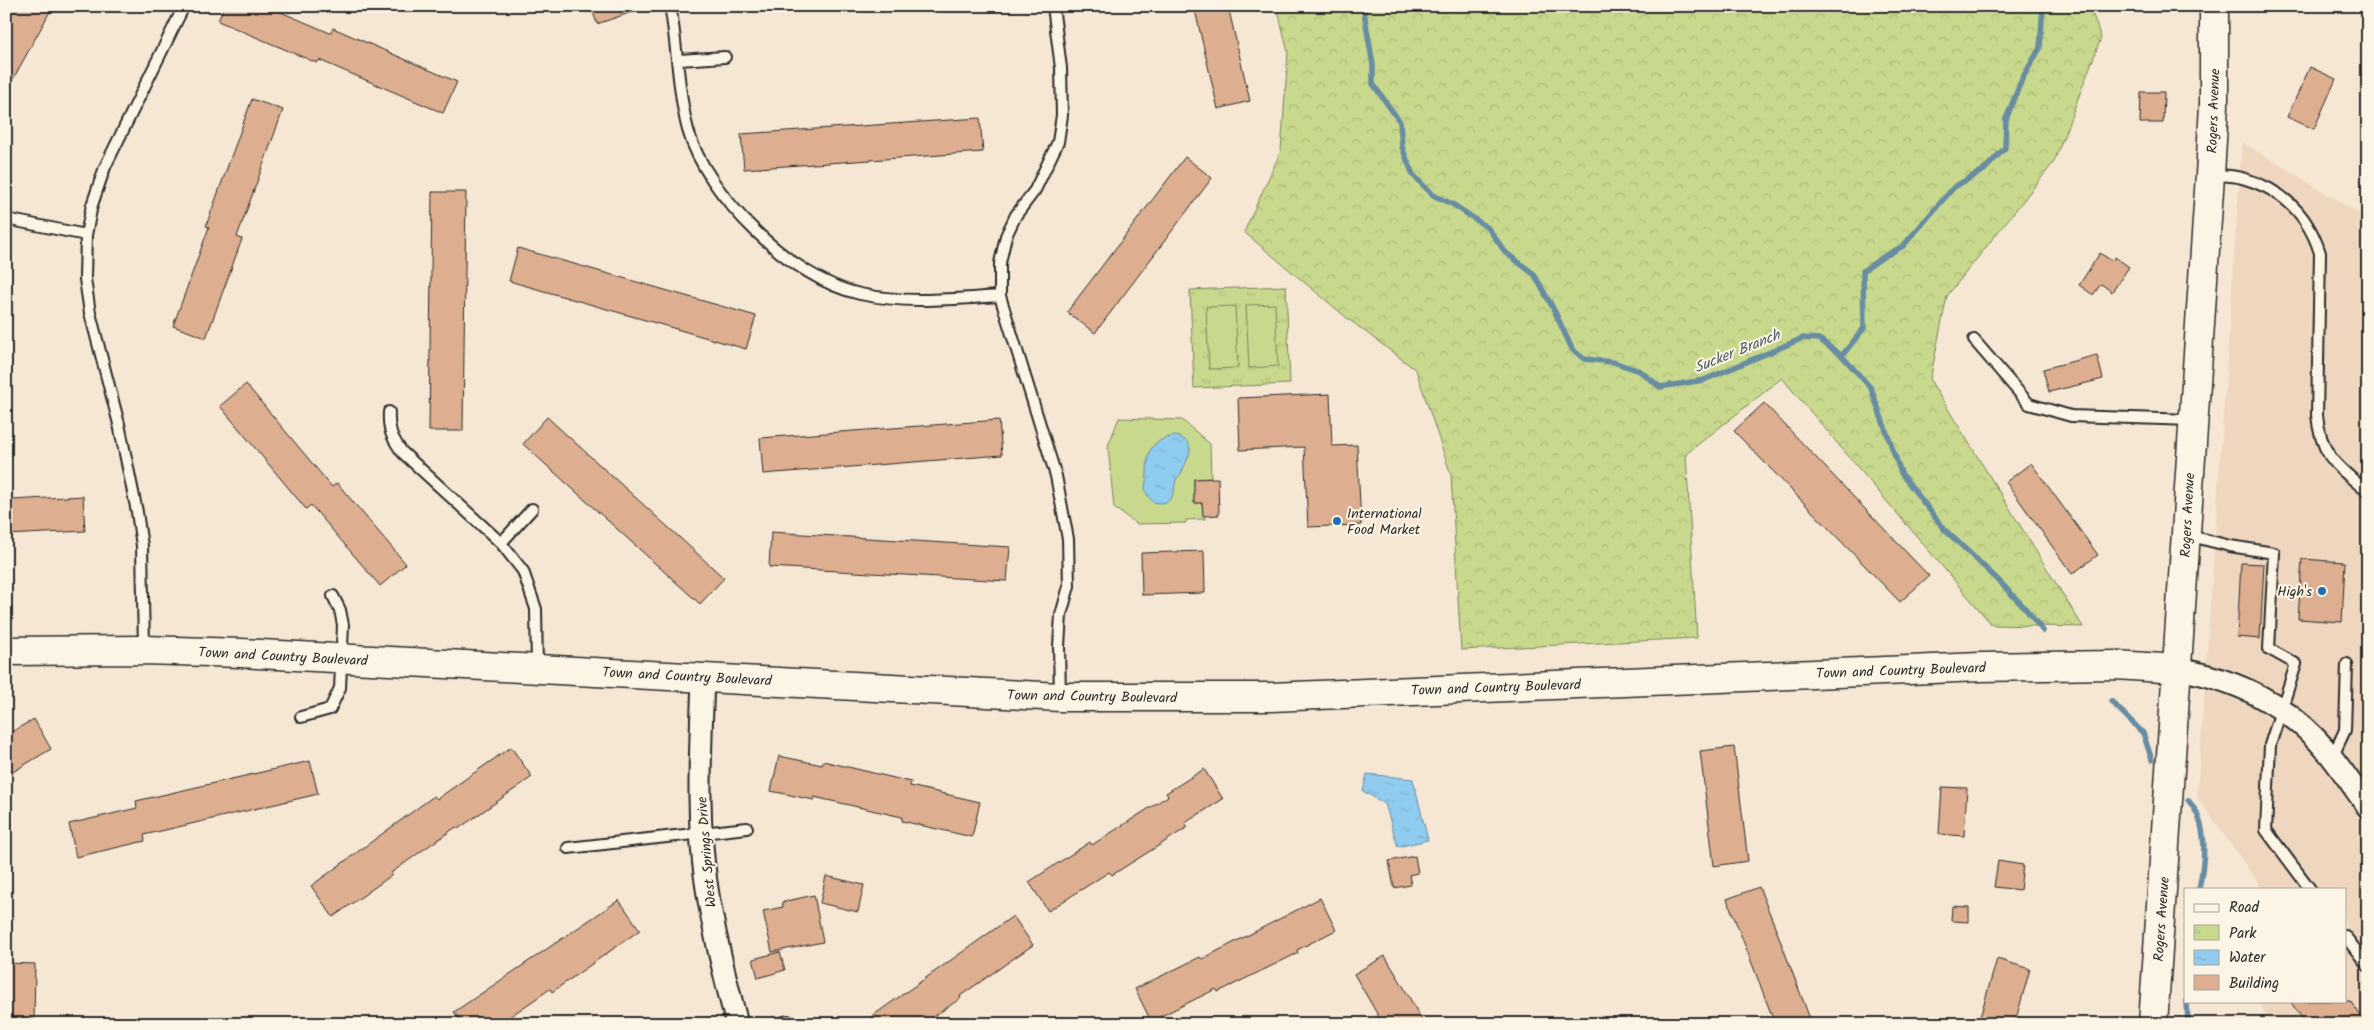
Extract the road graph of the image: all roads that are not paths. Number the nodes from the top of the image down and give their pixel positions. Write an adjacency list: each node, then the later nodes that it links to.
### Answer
1 (184, 6): 9 (lane)
2 (670, 6): 6 (lane)
3 (1053, 6): 10 (lane)
4 (2214, 6): 7 (street, Rogers Avenue)
5 (725, 57): 6 (lane)
6 (679, 60): 10 (lane)
7 (2210, 175): 13 (street, Rogers Avenue); 14 (lane)
8 (6, 219): 9 (lane)
9 (86, 235): 19 (lane)
10 (1000, 296): 26 (lane)
11 (1974, 340): 13 (lane)
12 (389, 412): 17 (lane)
13 (2193, 420): 16 (street, Rogers Avenue)
14 (2368, 492)
15 (532, 509): 17 (lane)
16 (2186, 535): 24 (street, Rogers Avenue); 27 (lane)
17 (501, 543): 23 (lane)
18 (333, 596): 21 (lane)
19 (144, 650): 20 (street, Town and Country Boulevard); 21 (street, Town and Country Boulevard)
20 (6, 651)
21 (342, 659): 23 (street, Town and Country Boulevard); 28 (lane)
22 (2347, 664): 29 (lane)
23 (537, 668): 25 (street, Town and Country Boulevard)
24 (2178, 669): 26 (street, Town and Country Boulevard); 27 (street); 38 (street, Rogers Avenue)
25 (702, 677): 26 (street, Town and Country Boulevard); 32 (street, West Springs Drive)
26 (1060, 697)
27 (2282, 710): 29 (street); 34 (lane)
28 (301, 717)
29 (2332, 758): 30 (street)
30 (2368, 807)
31 (747, 828): 32 (lane)
32 (702, 832): 33 (lane); 37 (street, West Springs Drive)
33 (568, 848)
34 (2309, 888)
35 (2346, 937): 36 (lane)
36 (2368, 966)
37 (737, 1024)
38 (2153, 1024)

